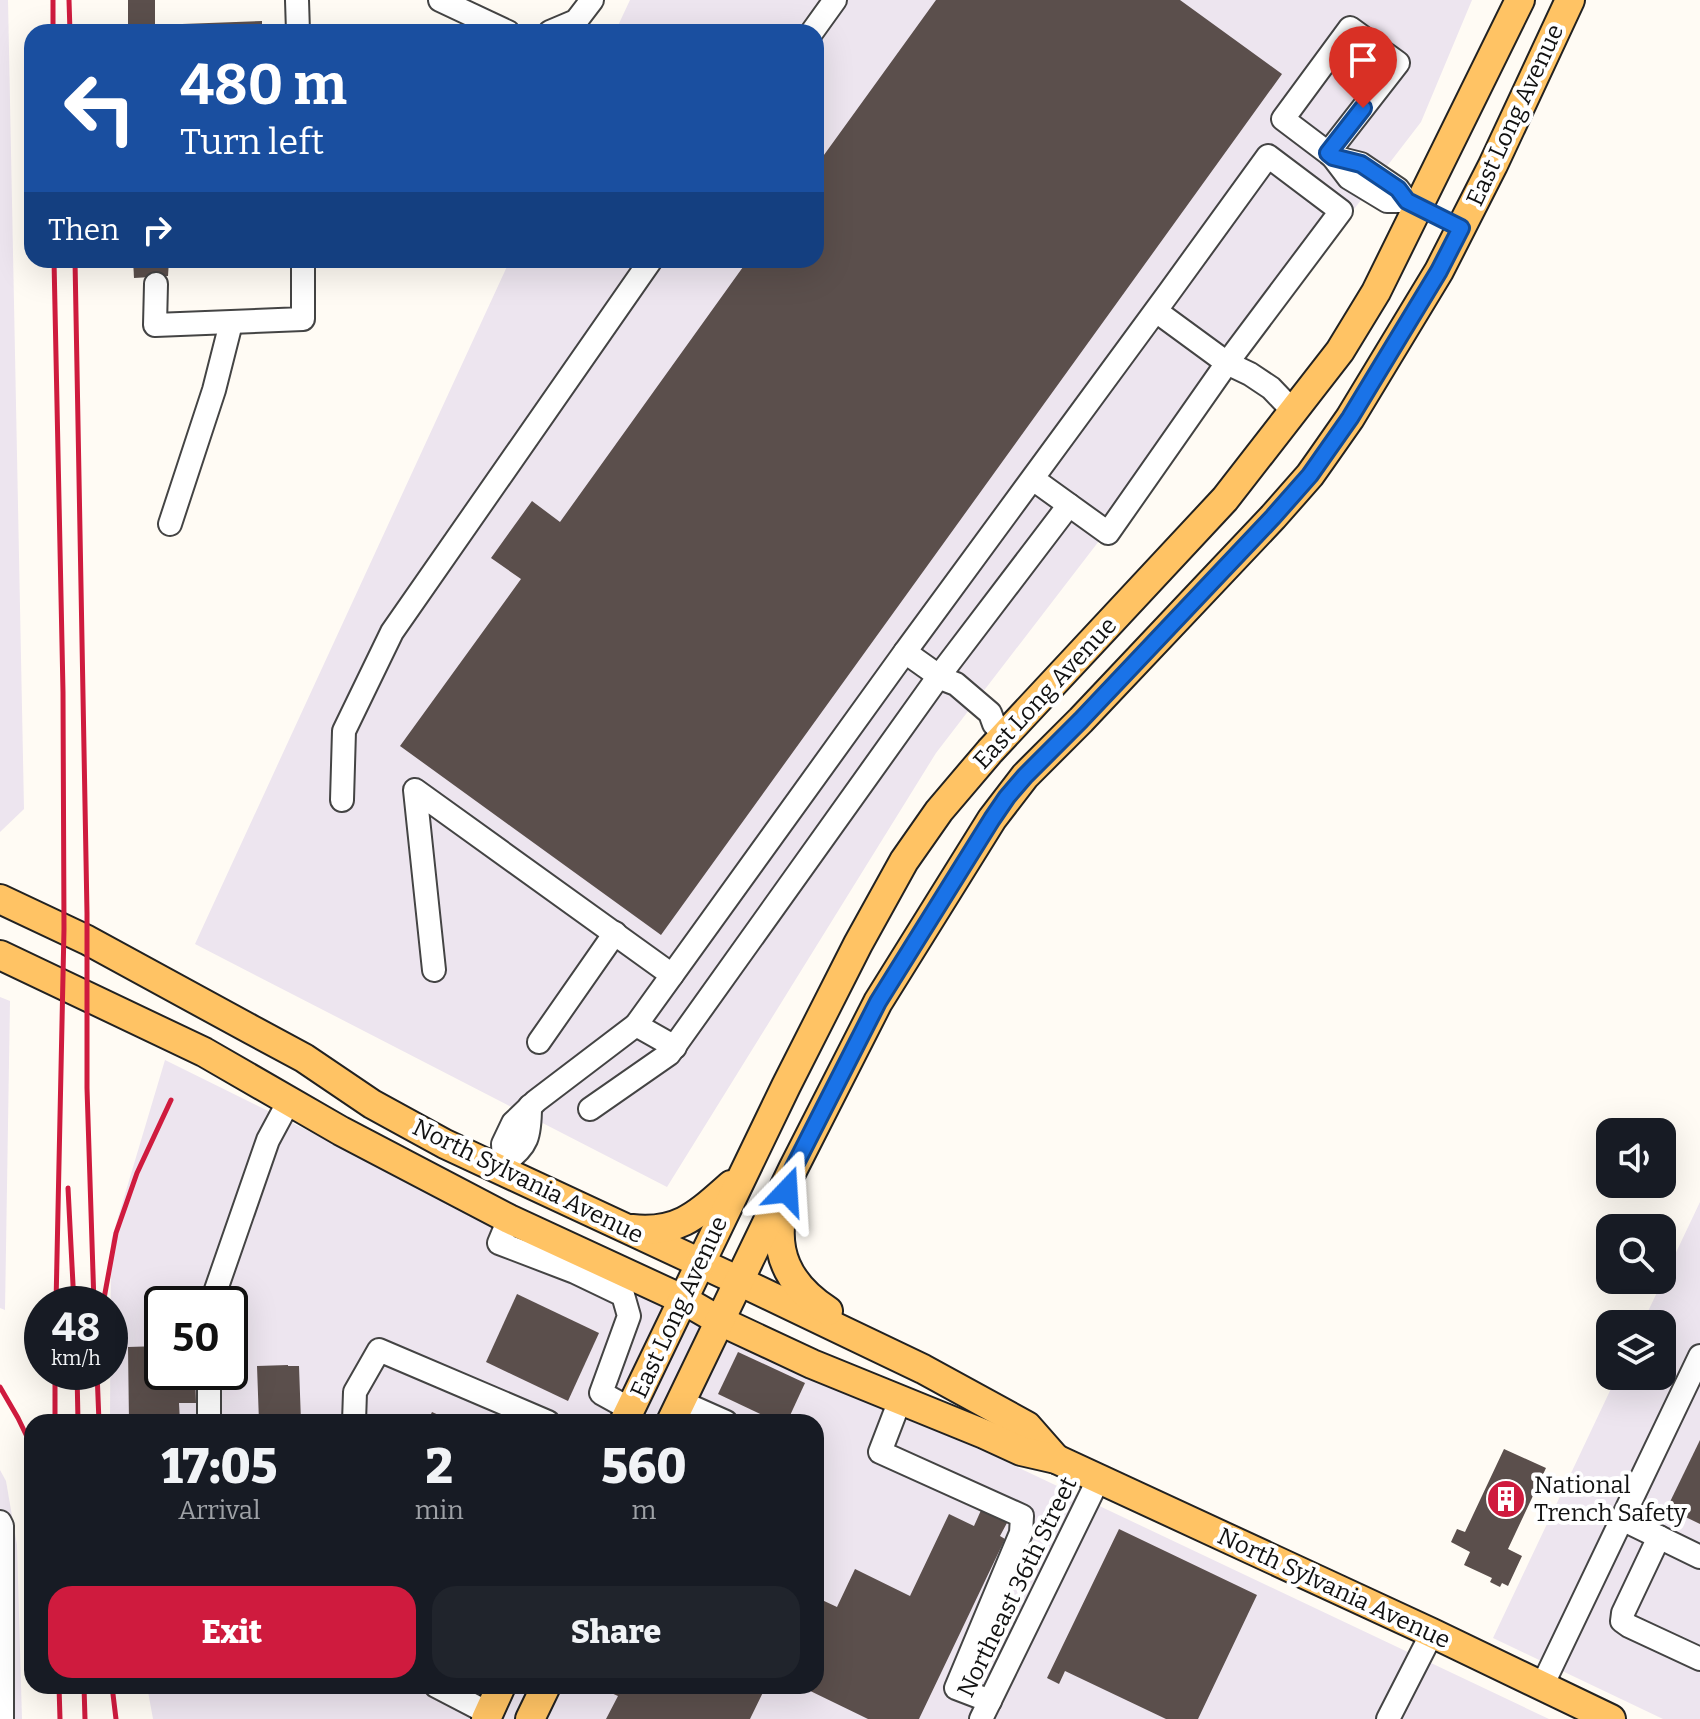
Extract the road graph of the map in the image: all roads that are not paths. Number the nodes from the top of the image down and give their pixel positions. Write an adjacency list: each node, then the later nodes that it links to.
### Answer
1 (297, 0): 7 (street)
2 (440, 0): 8 (street)
3 (592, 0): 9 (street)
4 (835, 0): 10 (street)
5 (1570, 0): 13 (main road, East Long Avenue)
6 (1518, 3): 12 (main road, East Long Avenue)
7 (298, 24)
8 (491, 24)
9 (569, 24)
10 (818, 24)
11 (1331, 155): 11 (street); 12 (street)
12 (1413, 204): 13 (main road); 20 (main road, East Long Avenue)
13 (1461, 228): 27 (main road, East Long Avenue)
14 (303, 268): 18 (street)
15 (645, 268): 28 (street)
16 (156, 284): 18 (street)
17 (1156, 311): 19 (street); 19 (street); 21 (street)
18 (231, 323): 23 (street)
19 (1229, 365): 20 (street); 22 (street)
20 (1288, 406): 26 (main road, East Long Avenue)
21 (1033, 479): 22 (street); 24 (street)
22 (1069, 505): 25 (street)
23 (170, 524)
24 (905, 652): 25 (street); 33 (street)
25 (941, 678): 26 (street); 36 (street)
26 (1000, 730): 27 (main road); 42 (main road, East Long Avenue)
27 (1034, 766): 41 (main road, East Long Avenue)
28 (342, 800)
29 (0, 899): 37 (main road, North Sylvania Avenue)
30 (615, 933): 32 (street); 33 (street); 35 (street)
31 (0, 955): 38 (main road, North Sylvania Avenue)
32 (434, 970)
33 (672, 975): 34 (street)
34 (636, 1025): 36 (street); 40 (street)
35 (539, 1042)
36 (675, 1047): 39 (street)
37 (304, 1058): 38 (main road); 40 (main road, North Sylvania Avenue)
38 (289, 1101): 43 (main road, North Sylvania Avenue); 47 (street)
39 (590, 1109)
40 (502, 1167): 44 (main road, North Sylvania Avenue)
41 (793, 1169): 46 (main road, East Long Avenue); 51 (main road)
42 (741, 1177): 44 (main road); 45 (main road, East Long Avenue)
43 (509, 1219): 48 (main road, North Sylvania Avenue); 58 (street)
44 (622, 1228): 45 (main road, North Sylvania Avenue)
45 (699, 1263): 46 (main road, North Sylvania Avenue); 48 (main road, East Long Avenue)
46 (739, 1281): 49 (main road, East Long Avenue); 51 (main road, North Sylvania Avenue)
47 (217, 1286)
48 (682, 1299): 49 (main road, North Sylvania Avenue); 59 (main road, East Long Avenue)
49 (720, 1321): 53 (main road, North Sylvania Avenue); 54 (main road, East Long Avenue)
50 (1700, 1356): 62 (street)
51 (914, 1365): 53 (main road); 60 (main road, North Sylvania Avenue)
52 (209, 1390): 55 (street)
53 (904, 1401): 60 (main road, North Sylvania Avenue); 72 (street)
54 (676, 1412)
55 (209, 1414)
56 (354, 1414): 57 (street)
57 (529, 1414)
58 (625, 1414)
59 (628, 1414)
60 (1056, 1459): 61 (main road, North Sylvania Avenue)
61 (1099, 1478): 66 (main road, North Sylvania Avenue); 72 (street, Northeast 36th Street)
62 (1622, 1519): 64 (street); 68 (street)
63 (0, 1522): 74 (street)
64 (1659, 1537): 65 (street); 67 (street)
65 (1700, 1557)
66 (1432, 1633): 68 (main road, North Sylvania Avenue); 76 (street)
67 (1700, 1659)
68 (1542, 1686): 77 (main road, North Sylvania Avenue)
69 (450, 1694): 73 (street)
70 (497, 1694): 73 (main road)
71 (542, 1694): 75 (main road)
72 (986, 1710)
73 (487, 1716)
74 (2, 1719)
75 (530, 1719)
76 (1388, 1719)
77 (1611, 1719)

